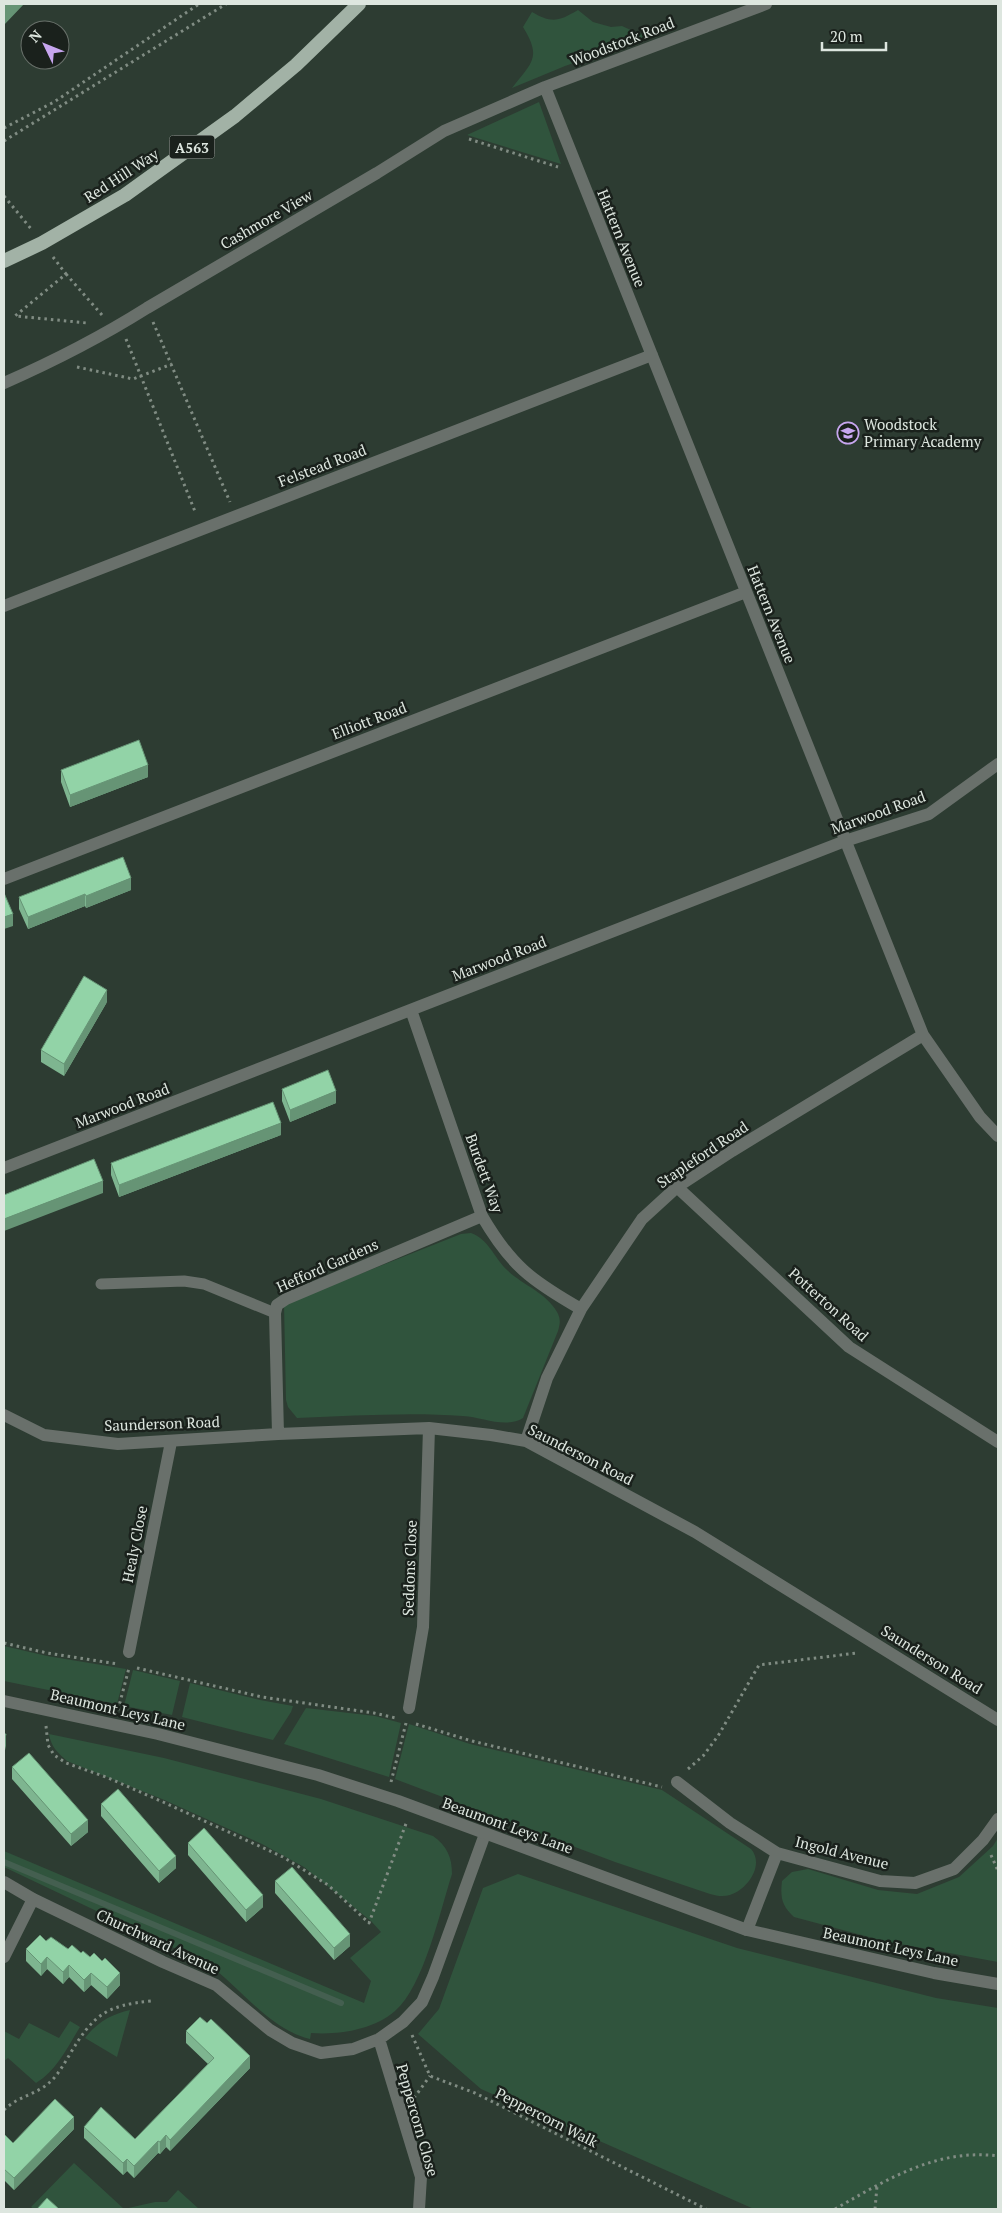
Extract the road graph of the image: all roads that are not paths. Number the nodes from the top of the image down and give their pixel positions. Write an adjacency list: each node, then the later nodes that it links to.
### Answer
1 (360, 4): 4 (highway, Red Hill Way / A563)
2 (766, 4): 3 (street, Woodstock Road)
3 (545, 87): 5 (street, Hattern Avenue); 6 (street, Cashmore View)
4 (4, 261)
5 (652, 355): 7 (street, Hattern Avenue); 8 (street, Felstead Road)
6 (4, 383)
7 (746, 592): 10 (street, Hattern Avenue); 11 (street, Elliott Road)
8 (4, 606)
9 (998, 764): 10 (street, Marwood Road)
10 (845, 841): 12 (street, Marwood Road); 13 (street, Hattern Avenue)
11 (4, 879)
12 (411, 1010): 15 (street, Marwood Road); 17 (street, Burdett Way)
13 (922, 1035): 14 (street, Hattern Avenue); 16 (street, Stapleford Road)
14 (998, 1136)
15 (4, 1168)
16 (678, 1187): 19 (street, Stapleford Road); 26 (street, Potterton Road)
17 (482, 1216): 19 (street, Burdett Way); 20 (street, Hefford Gardens)
18 (101, 1284): 20 (lane)
19 (581, 1309): 24 (street, Stapleford Road)
20 (274, 1313): 23 (street, Hefford Gardens)
21 (4, 1415): 25 (street, Saunderson Road)
22 (429, 1428): 23 (street, Saunderson Road); 24 (street, Saunderson Road); 29 (street, Seddons Close)
23 (278, 1434): 25 (street, Saunderson Road)
24 (526, 1441): 30 (street, Saunderson Road)
25 (171, 1442): 27 (street, Healy Close)
26 (998, 1442)
27 (129, 1652)
28 (4, 1701): 33 (street, Beaumont Leys Lane)
29 (409, 1708)
30 (998, 1720)
31 (677, 1782): 34 (street, Ingold Avenue)
32 (998, 1819): 34 (street, Ingold Avenue)
33 (485, 1834): 37 (street, Beaumont Leys Lane); 40 (street, Churchward Avenue)
34 (777, 1853): 37 (street)
35 (4, 1882): 36 (street, Churchward Avenue)
36 (33, 1899): 38 (street); 40 (street, Churchward Avenue)
37 (747, 1930): 39 (street, Beaumont Leys Lane)
38 (4, 1957)
39 (998, 1984)
40 (378, 2040): 41 (street, Peppercorn Close)
41 (419, 2209)

